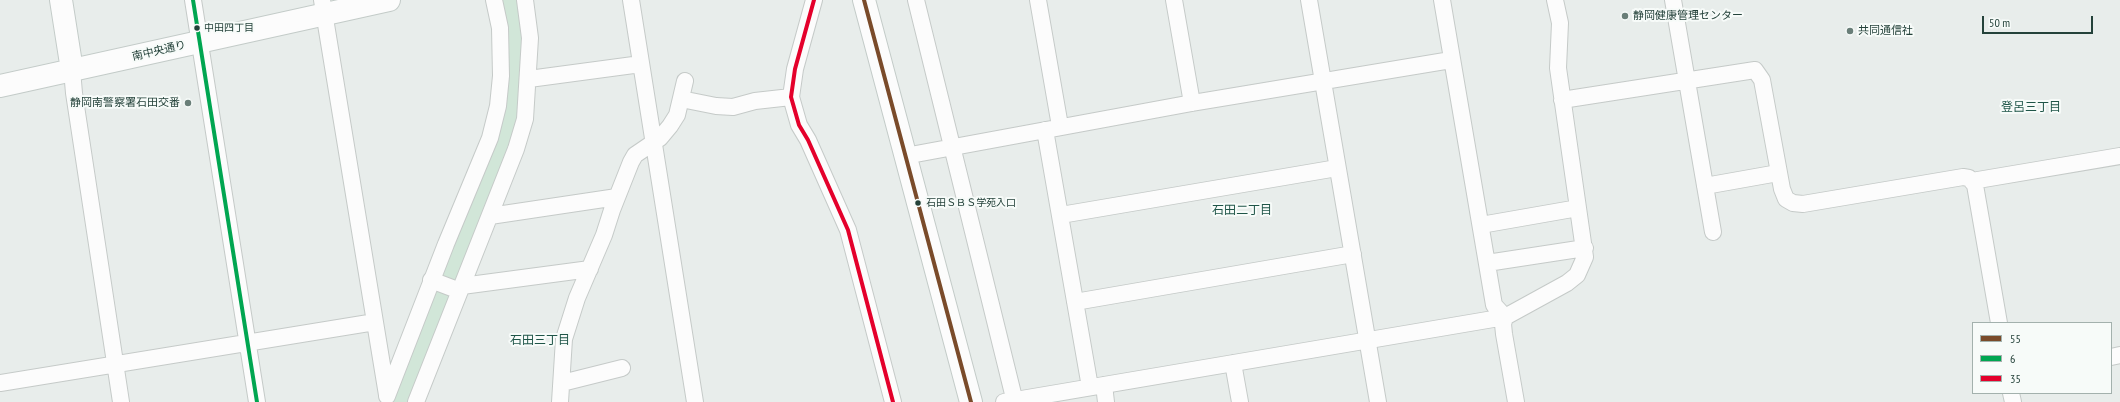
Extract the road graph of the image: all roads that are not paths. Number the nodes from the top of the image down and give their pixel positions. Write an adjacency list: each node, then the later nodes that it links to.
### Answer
1 (61, 0): 20 (street)
2 (193, 0): 17 (street)
3 (389, 0): 16 (street, 南中央通り)
4 (494, 0): 49 (street)
5 (526, 0): 21 (street)
6 (631, 0): 19 (street)
7 (814, 0): 26 (street)
8 (864, 0): 33 (street)
9 (916, 0): 32 (street)
10 (1038, 0): 30 (street)
11 (1174, 0): 29 (street)
12 (1309, 0): 23 (street)
13 (1442, 0): 18 (street)
14 (1555, 0): 28 (street)
15 (1673, 0): 24 (street)
16 (323, 7): 17 (street, 南中央通り); 53 (street)
17 (199, 42): 20 (street, 南中央通り); 56 (street)
18 (1451, 60): 23 (street); 43 (street)
19 (641, 64): 21 (street); 31 (street)
20 (72, 70): 25 (street, 南中央通り); 58 (street)
21 (529, 78): 42 (street)
22 (685, 81): 27 (street)
23 (1322, 81): 29 (street); 35 (street)
24 (1686, 81): 28 (street); 36 (street); 38 (street)
25 (0, 86)
26 (791, 97): 27 (street); 70 (street)
27 (681, 100): 31 (street)
28 (1562, 100): 40 (street)
29 (1192, 102): 30 (street)
30 (1052, 128): 32 (street); 41 (street)
31 (654, 143): 39 (street); 69 (street)
32 (952, 148): 33 (street); 64 (street)
33 (905, 156): 71 (street)
34 (2120, 156): 37 (street)
35 (1337, 168): 41 (street); 46 (street)
36 (1778, 173): 37 (street); 38 (street)
37 (1972, 181): 54 (street)
38 (1705, 186): 44 (street)
39 (617, 197): 42 (street); 48 (street)
40 (1578, 208): 43 (street); 45 (street)
41 (1061, 215): 51 (street)
42 (490, 216): 50 (street)
43 (1481, 225): 47 (street)
44 (1713, 232)
45 (1585, 248): 47 (street); 52 (street)
46 (1353, 254): 51 (street); 55 (street)
47 (1487, 263): 52 (street)
48 (590, 269): 50 (street); 61 (street)
49 (431, 280): 50 (street); 63 (street)
50 (461, 289): 67 (street)
51 (1076, 302): 62 (street)
52 (1505, 317): 55 (street); 75 (street)
53 (375, 322): 56 (street); 63 (street)
54 (1999, 322)
55 (1368, 340): 57 (street); 74 (street)
56 (248, 344): 58 (street); 66 (street)
57 (1233, 363): 62 (street); 73 (street)
58 (115, 364): 60 (street); 65 (street)
59 (622, 368): 61 (street)
60 (0, 383)
61 (562, 383): 68 (street)
62 (1096, 386): 64 (street); 72 (street)
63 (387, 399)
64 (1011, 401)
65 (121, 402)
66 (257, 402)
67 (416, 402)
68 (560, 402)
69 (695, 402)
70 (893, 402)
71 (971, 402)
72 (1106, 402)
73 (1240, 402)
74 (1378, 402)
75 (1516, 402)

